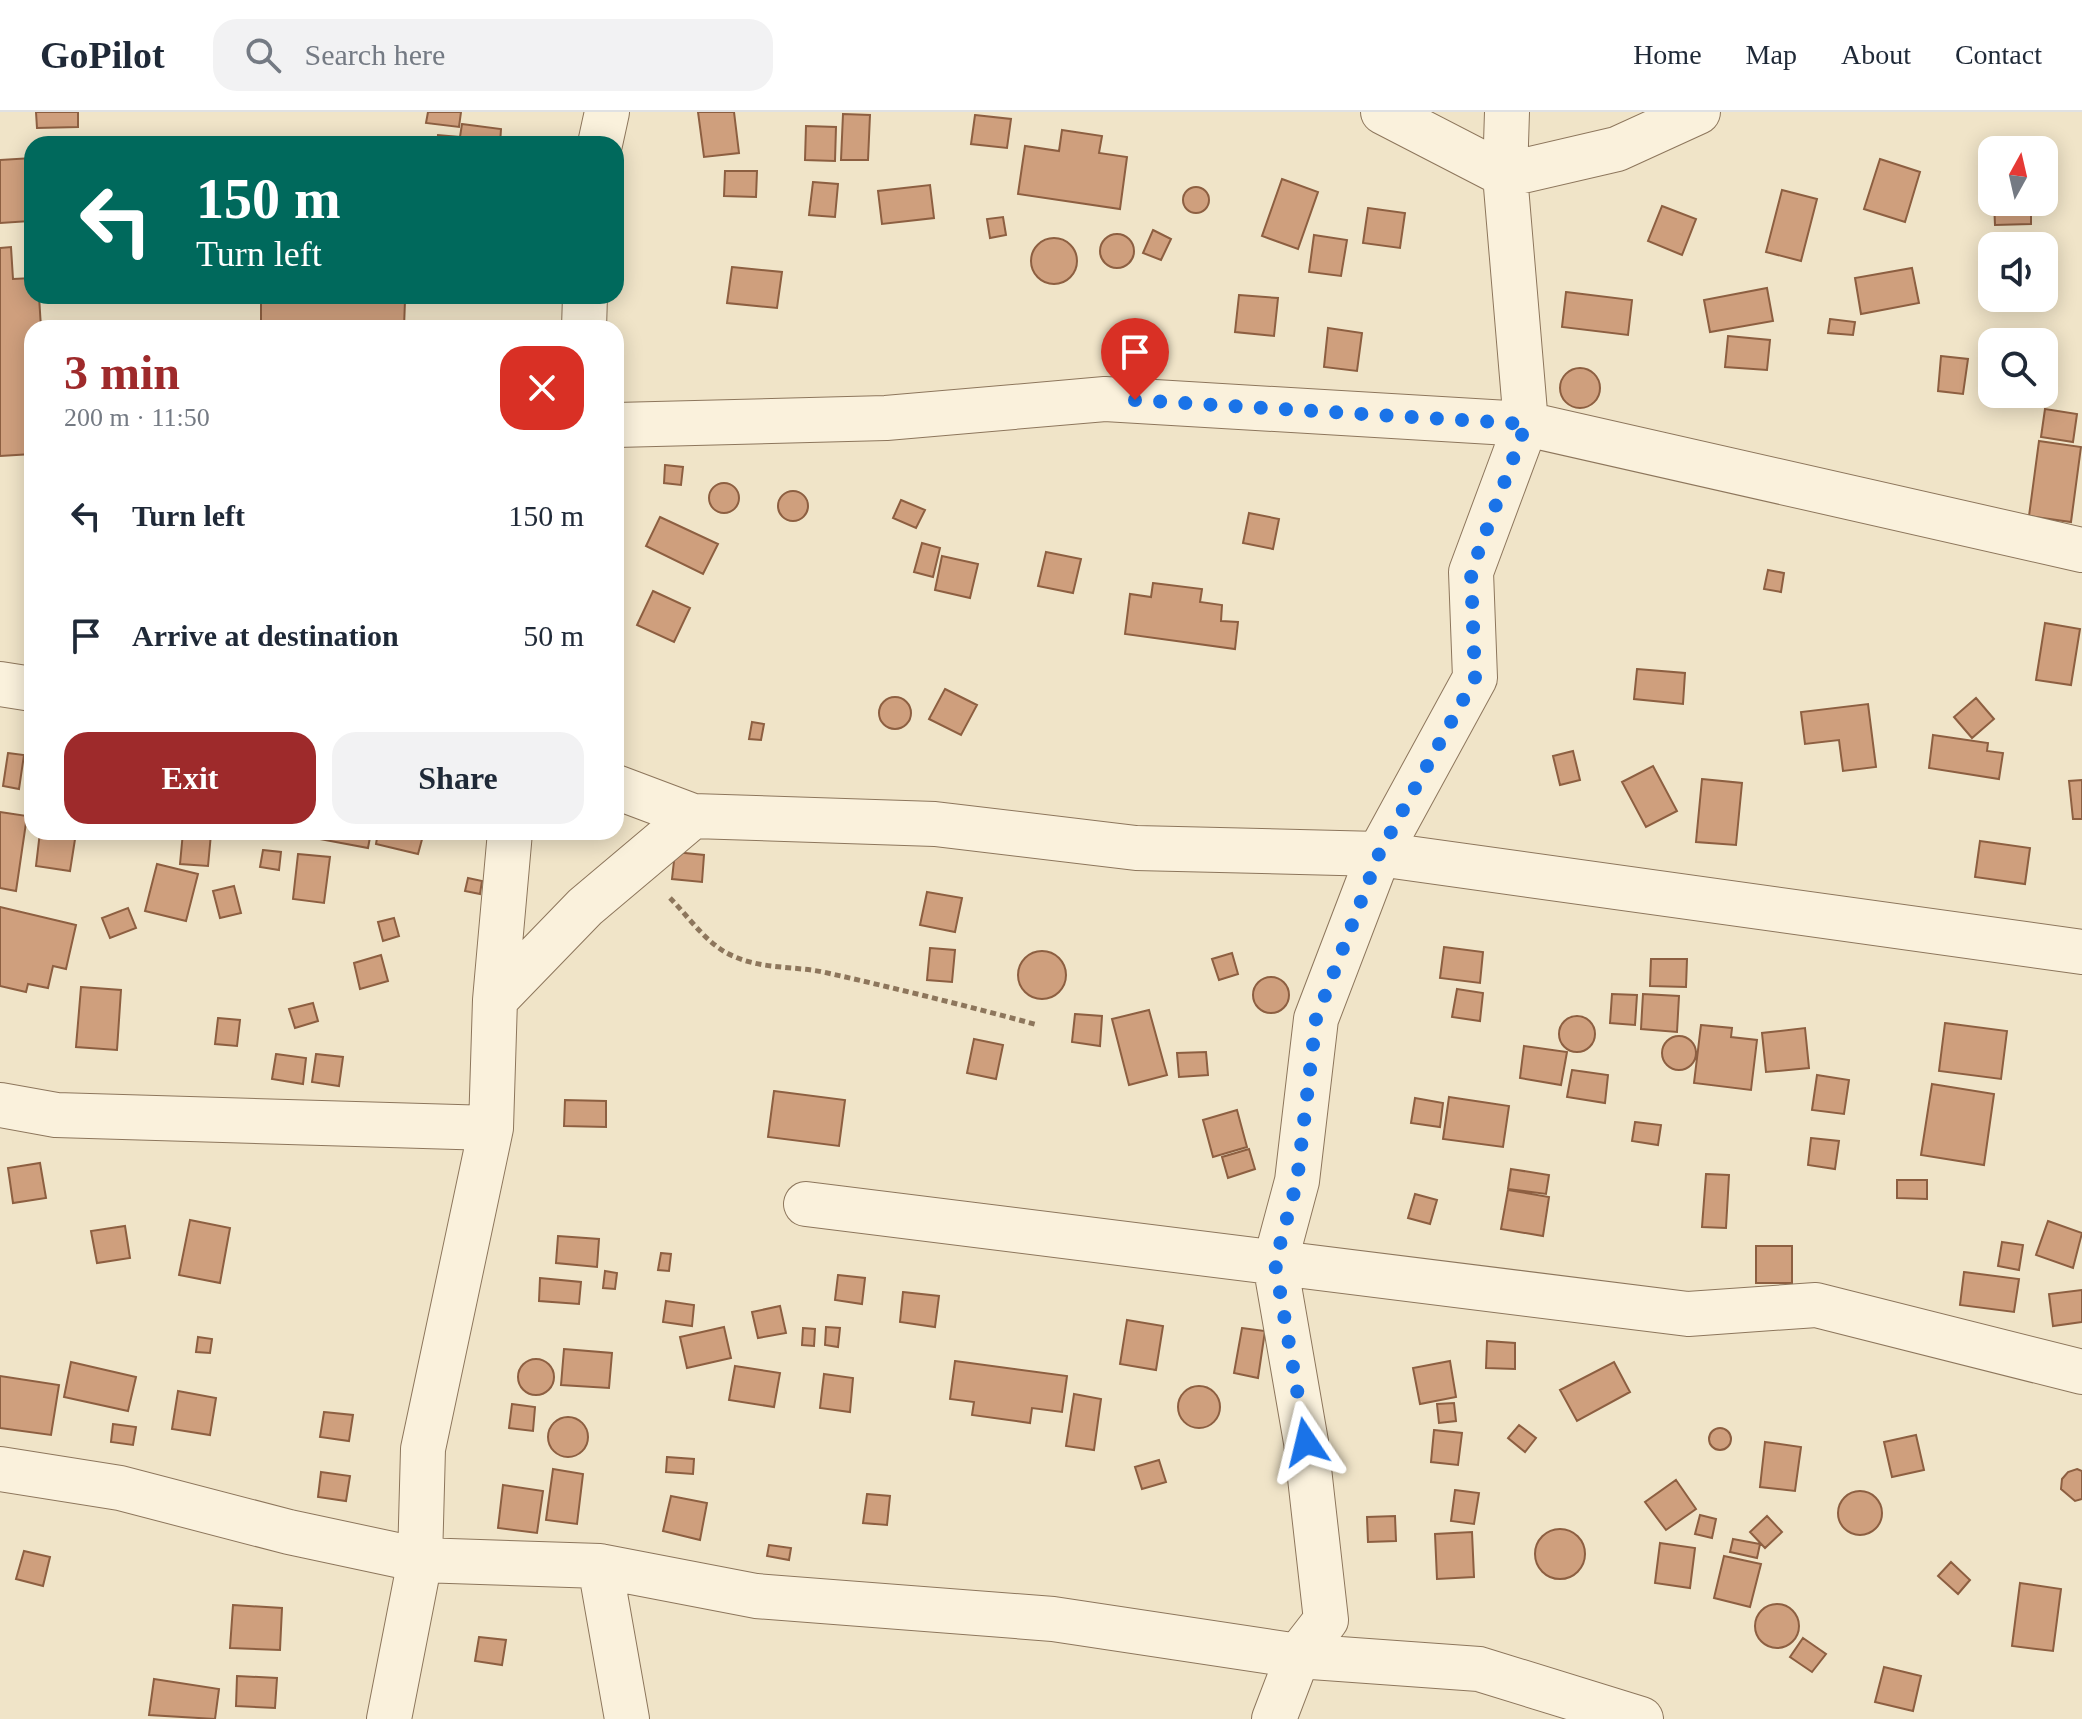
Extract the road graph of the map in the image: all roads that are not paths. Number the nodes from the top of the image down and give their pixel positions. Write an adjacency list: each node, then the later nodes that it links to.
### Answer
1 (607, 112): 5 (street)
2 (1383, 112): 6 (street)
3 (1507, 112): 6 (street)
4 (1698, 112): 6 (street)
5 (602, 136)
6 (1505, 175): 7 (street)
7 (1526, 424): 8 (street); 9 (street); 15 (street)
8 (624, 425)
9 (2082, 550)
10 (0, 684): 11 (street)
11 (24, 688)
12 (624, 790): 13 (street)
13 (693, 816): 15 (street); 17 (street)
14 (509, 840): 17 (street)
15 (1379, 854): 16 (street); 21 (street)
16 (2082, 952)
17 (495, 1000): 19 (street)
18 (0, 1105): 19 (street)
19 (491, 1128): 24 (street)
20 (806, 1204): 21 (street)
21 (1275, 1263): 22 (street); 26 (street)
22 (2082, 1372)
23 (0, 1469): 24 (street)
24 (420, 1560): 25 (street); 27 (street)
25 (600, 1566): 26 (street); 28 (street)
26 (1298, 1656): 29 (street); 30 (street)
27 (389, 1719)
28 (627, 1719)
29 (1274, 1719)
30 (1641, 1719)

